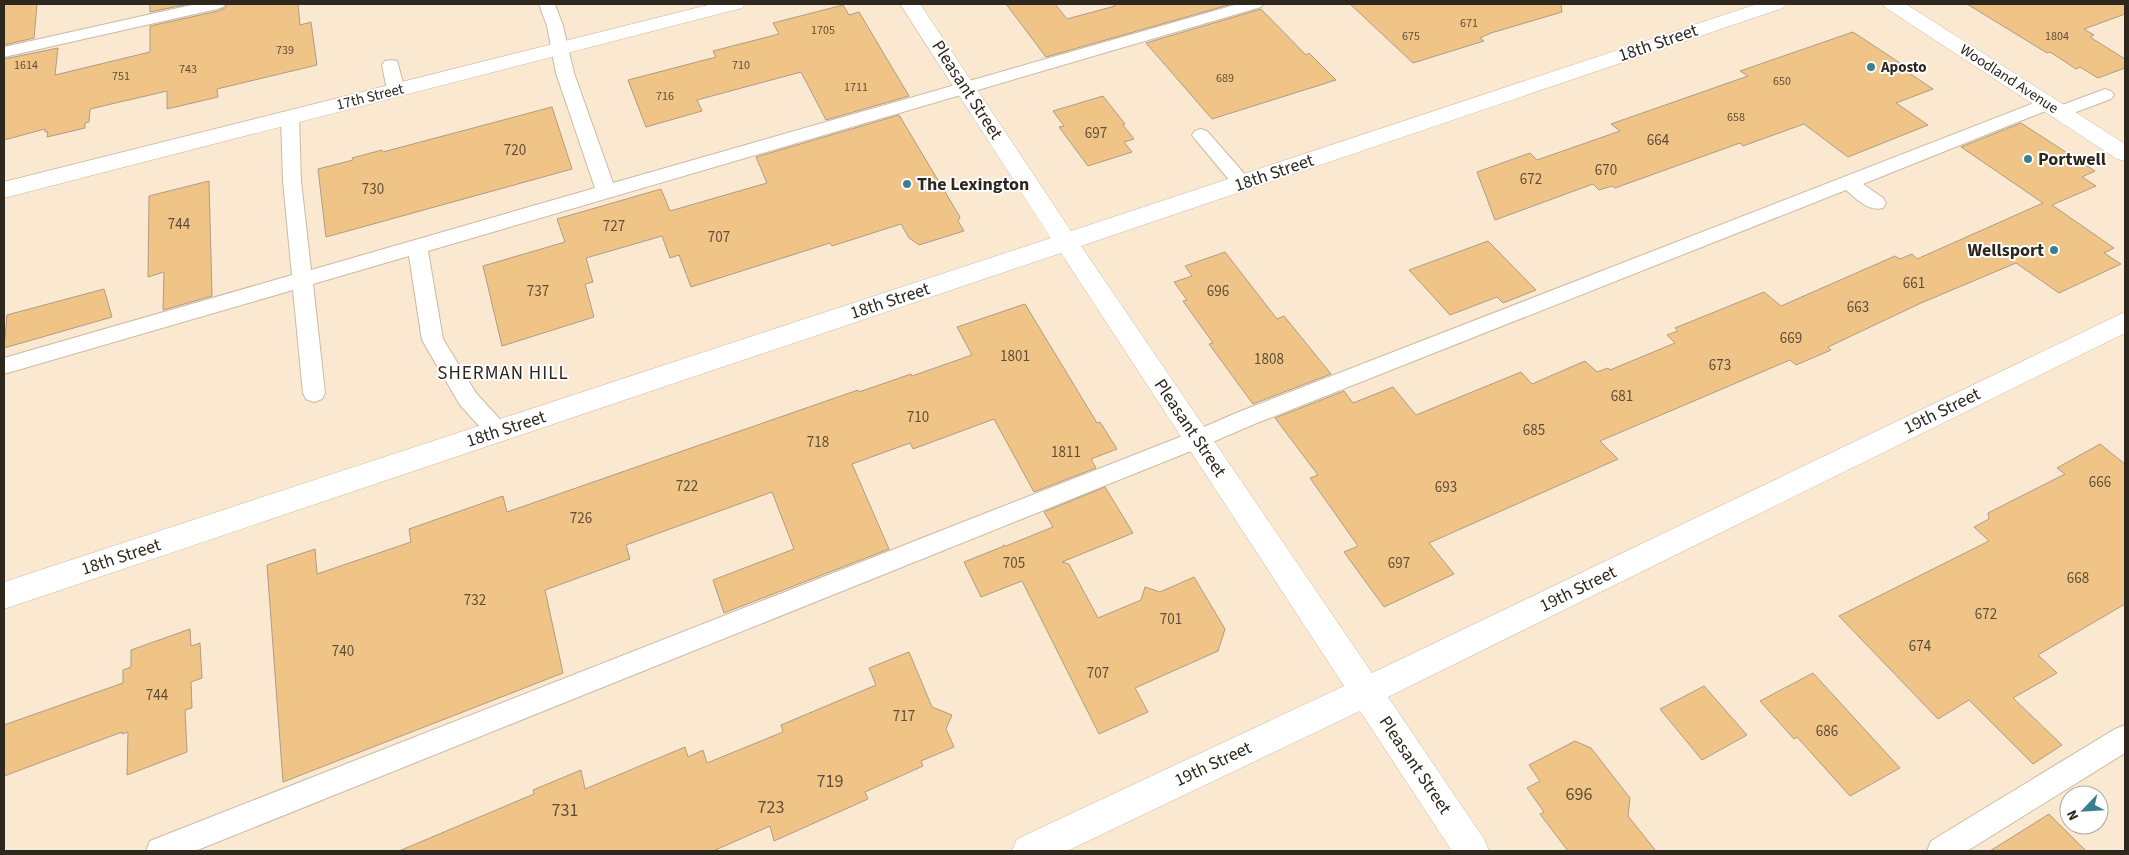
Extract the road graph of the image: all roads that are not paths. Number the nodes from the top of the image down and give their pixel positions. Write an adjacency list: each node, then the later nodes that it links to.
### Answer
1 (218, 4): 9 (lane)
2 (547, 4): 8 (lane)
3 (735, 4): 8 (street, 17th Street)
4 (910, 4): 11 (street, Pleasant Street)
5 (1255, 4): 11 (lane)
6 (1776, 4): 19 (street, 18th Street)
7 (1893, 4): 14 (street, Woodland Avenue)
8 (559, 48): 12 (street, 17th Street); 21 (lane)
9 (4, 52)
10 (391, 65): 12 (lane)
11 (965, 88): 21 (lane); 23 (street, Pleasant Street)
12 (396, 90): 15 (street, 17th Street)
13 (2106, 95): 14 (lane)
14 (2054, 108): 17 (street, Woodland Avenue); 18 (lane)
15 (290, 117): 20 (street, 17th Street); 25 (lane)
16 (1201, 135): 19 (lane)
17 (2125, 154)
18 (1849, 182): 22 (lane); 30 (lane)
19 (1242, 183): 23 (street, 18th Street)
20 (4, 190)
21 (606, 192): 24 (lane)
22 (1876, 203)
23 (1066, 242): 29 (street, 18th Street); 30 (street, Pleasant Street)
24 (418, 246): 25 (lane); 29 (lane)
25 (303, 279): 27 (lane); 28 (lane)
26 (2125, 322): 32 (street, 19th Street)
27 (4, 366)
28 (314, 393)
29 (498, 432): 31 (street, 18th Street)
30 (1198, 439): 32 (street, Pleasant Street); 34 (lane)
31 (4, 596)
32 (1365, 692): 35 (street, 19th Street); 36 (street, Pleasant Street)
33 (2125, 738): 37 (lane)
34 (160, 851)
35 (1029, 851)
36 (1472, 851)
37 (1941, 851)

